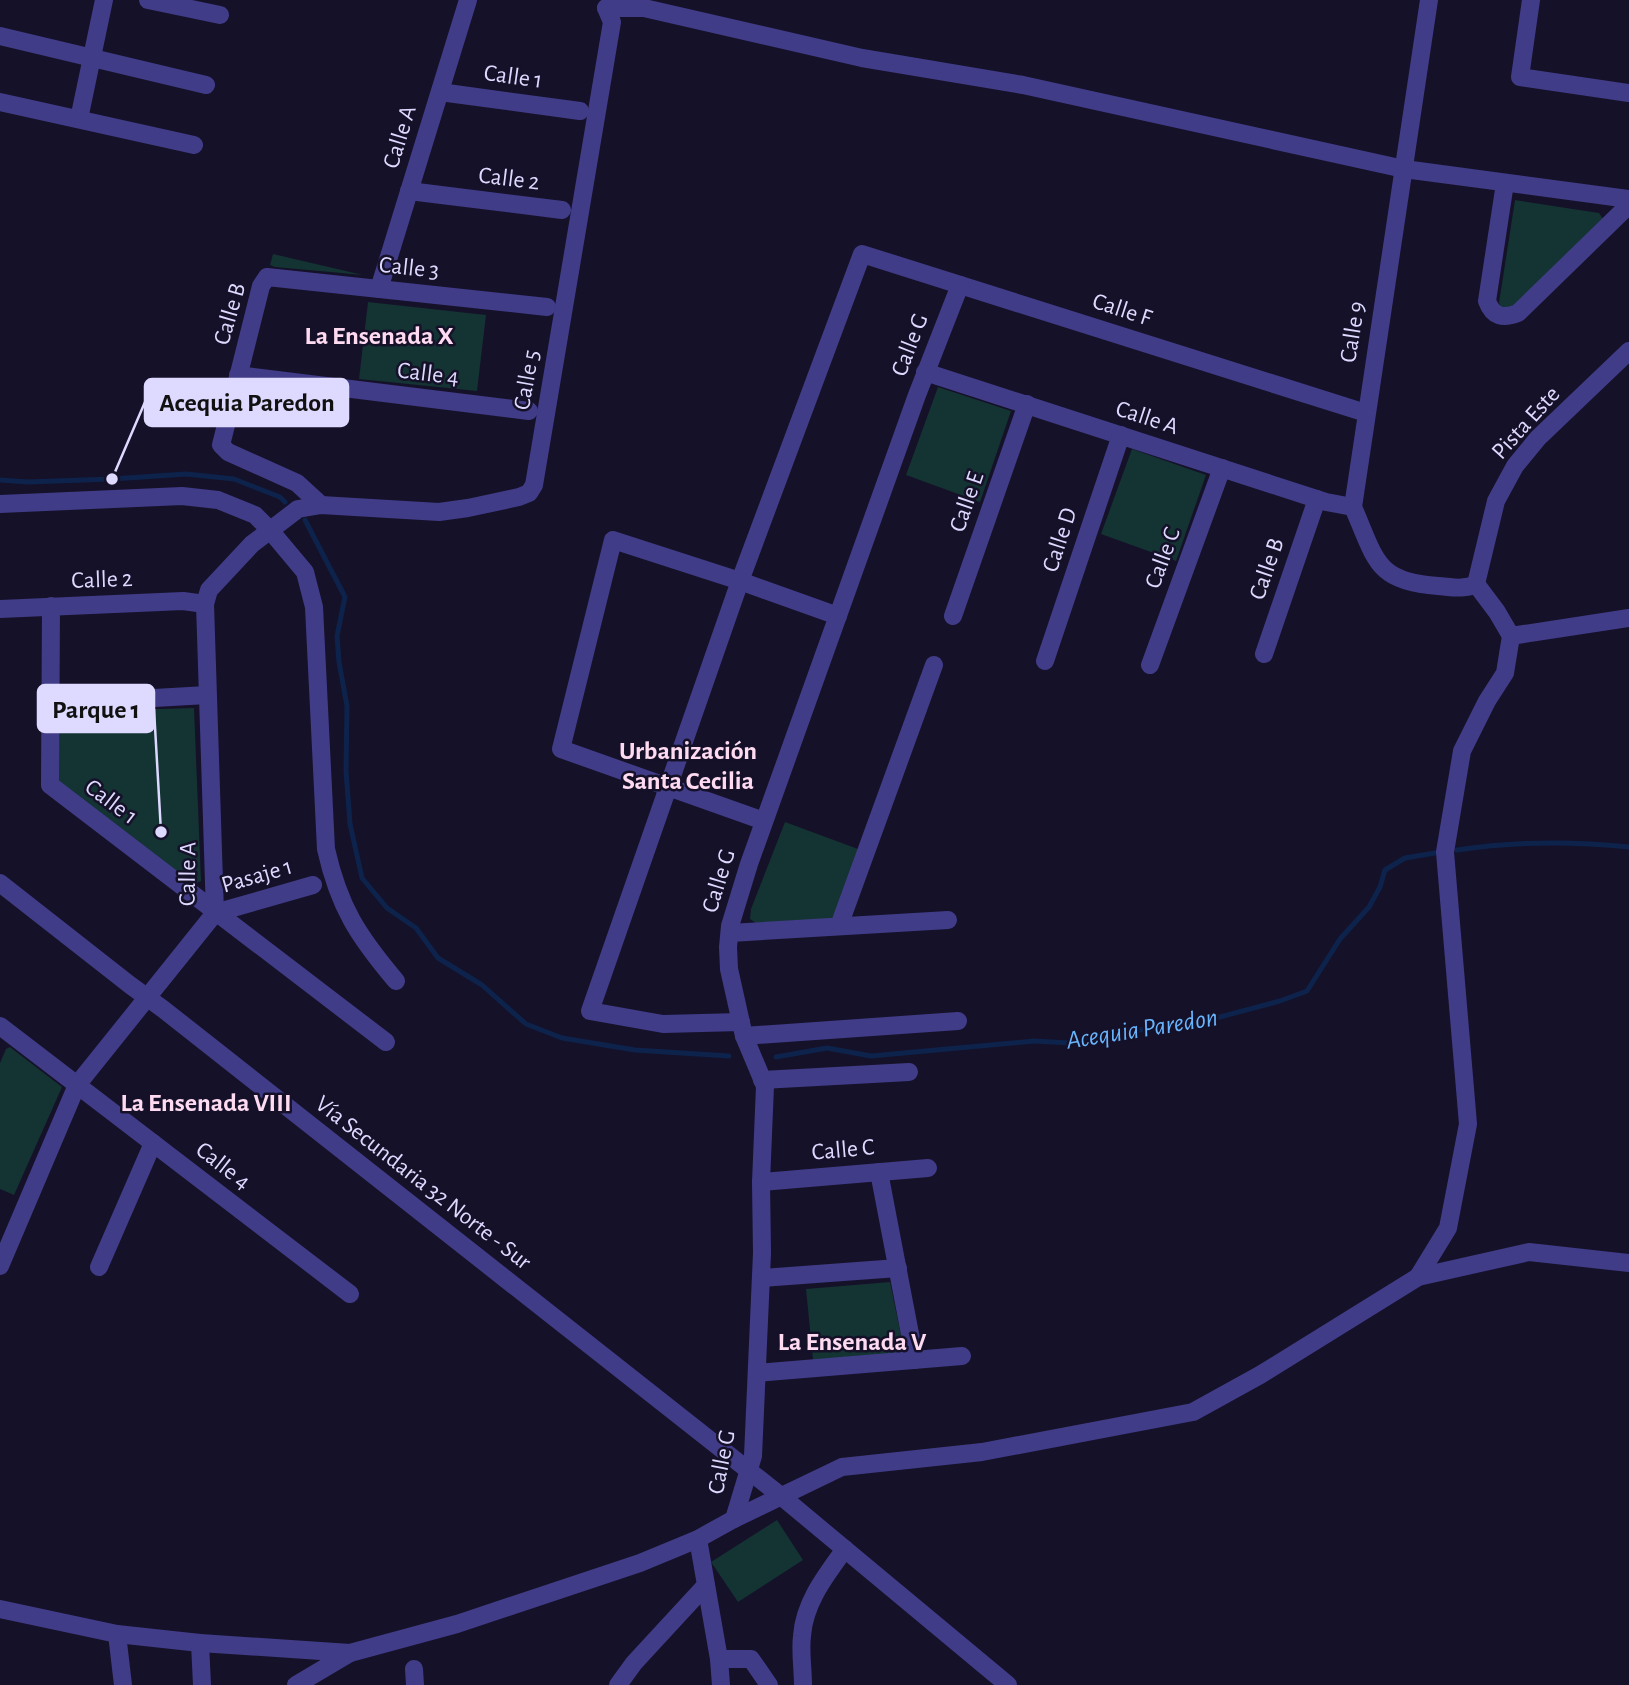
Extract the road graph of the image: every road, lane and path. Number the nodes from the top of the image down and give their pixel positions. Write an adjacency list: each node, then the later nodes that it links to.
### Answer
1 (104, 0): 9 (street)
2 (148, 0): 7 (street)
3 (468, 0): 11 (street, Calle A)
4 (1429, 0): 17 (street, Calle 9)
5 (1531, 0): 12 (street)
6 (600, 4): 17 (street); 37 (street, Calle 5)
7 (220, 15)
8 (0, 36): 9 (street)
9 (92, 58): 10 (street); 15 (street)
10 (206, 85)
11 (440, 92): 14 (street, Calle 1); 19 (street, Calle A)
12 (1629, 93)
13 (0, 102): 15 (street)
14 (580, 111)
15 (79, 119): 16 (street)
16 (194, 145)
17 (1404, 169): 18 (street); 32 (street, Calle 9)
18 (1504, 183): 20 (street); 21 (street)
19 (409, 191): 22 (street, Calle 2); 25 (street, Calle A)
20 (1629, 200)
21 (1629, 205)
22 (562, 210)
23 (267, 277): 25 (street, Calle 3); 29 (street, Calle B)
24 (960, 285): 28 (street, Calle G); 32 (street, Calle F); 40 (street, Calle F)
25 (379, 289): 26 (street, Calle 3)
26 (547, 307)
27 (1629, 351): 41 (street, Pista Este)
28 (925, 372): 30 (street, Calle A); 46 (street, Calle G)
29 (238, 375): 31 (street, Calle 4); 37 (street, Calle B)
30 (1027, 404): 33 (street, Calle A); 45 (street, Calle E)
31 (529, 411)
32 (1366, 413): 38 (street, Calle 9)
33 (1121, 435): 34 (street, Calle A); 50 (street, Calle D)
34 (1222, 468): 35 (street, Calle A); 52 (street, Calle C)
35 (1317, 499): 38 (street, Calle A); 49 (street, Calle B)
36 (0, 504): 39 (street)
37 (321, 505): 39 (street, Calle 5)
38 (1353, 507): 41 (street)
39 (269, 529): 42 (street); 63 (street)
40 (740, 581): 46 (street); 55 (street); 55 (street)
41 (1476, 584): 48 (street)
42 (205, 604): 43 (street, Calle 2); 53 (street, Calle A)
43 (51, 606): 44 (street, Calle 2); 54 (street, Calle 1)
44 (0, 609)
45 (953, 616)
46 (838, 617): 56 (street, Calle G)
47 (1629, 618): 48 (street)
48 (1511, 636): 80 (street)
49 (1264, 654)
50 (1045, 661)
51 (934, 665): 61 (street)
52 (1150, 665)
53 (207, 695): 54 (street); 59 (street, Calle A)
54 (49, 704): 59 (street, Calle 1)
55 (669, 788): 56 (street); 67 (street)
56 (764, 821): 62 (street, Calle G)
57 (0, 883): 64 (street, Vía Secundaria 32 Norte - Sur)
58 (313, 885): 59 (street, Pasaje 1)
59 (215, 914): 64 (street, Calle A); 68 (street, Calle 1)
60 (948, 920): 61 (street)
61 (839, 926): 62 (street)
62 (730, 933): 67 (street, Calle G)
63 (396, 981)
64 (146, 997): 71 (street, Calle A); 86 (street, Vía Secundaria 32 Norte - Sur)
65 (958, 1021): 67 (street)
66 (1, 1028): 71 (street, Calle 4)
67 (743, 1029): 70 (street, Calle G)
68 (386, 1042)
69 (909, 1072): 70 (street)
70 (762, 1080): 75 (street, Calle G)
71 (77, 1085): 72 (street, Calle 4); 77 (street, Calle A)
72 (153, 1143): 78 (street); 82 (street, Calle 4)
73 (928, 1168): 74 (street, Calle C)
74 (880, 1172): 75 (street, Calle C); 79 (street)
75 (761, 1182): 81 (street, Calle G)
76 (1629, 1263): 80 (street)
77 (0, 1266)
78 (99, 1267)
79 (898, 1268): 81 (street); 84 (street)
80 (1418, 1277): 87 (street)
81 (761, 1278): 85 (street, Calle G)
82 (350, 1294)
83 (962, 1356): 84 (street)
84 (915, 1360): 85 (street)
85 (757, 1373): 86 (street, Calle G)
86 (748, 1472): 87 (street, Vía Secundaria 32 Norte - Sur); 88 (street, Calle G)
87 (781, 1496): 88 (street); 90 (street, Vía Secundaria 32 Norte - Sur)
88 (734, 1519): 89 (street)
89 (698, 1539): 91 (street); 95 (street)
90 (845, 1549): 97 (street, Vía Secundaria 32 Norte - Sur); 104 (street)
91 (706, 1585): 96 (street); 101 (street)
92 (0, 1609): 93 (street)
93 (117, 1634): 94 (street); 98 (street)
94 (200, 1643): 95 (street); 99 (street)
95 (350, 1653): 100 (street)
96 (719, 1659): 102 (street); 103 (street)
97 (1003, 1683)
98 (123, 1685)
99 (202, 1685)
100 (296, 1685)
101 (618, 1685)
102 (721, 1685)
103 (769, 1685)
104 (803, 1685)

